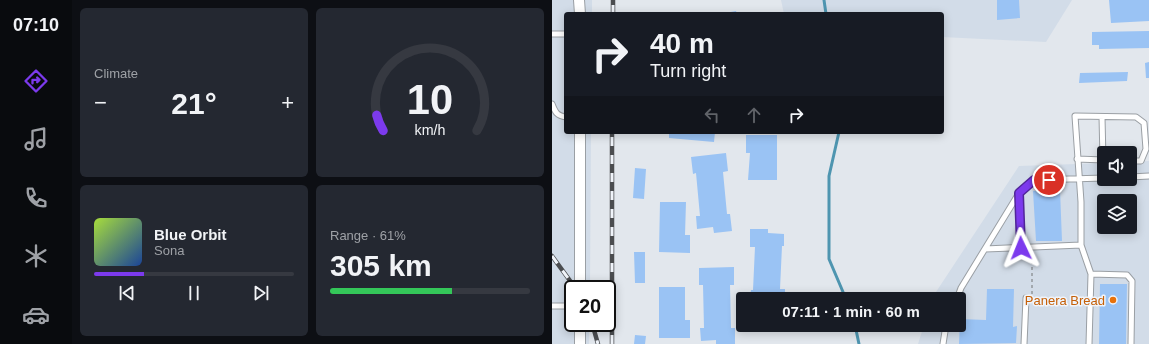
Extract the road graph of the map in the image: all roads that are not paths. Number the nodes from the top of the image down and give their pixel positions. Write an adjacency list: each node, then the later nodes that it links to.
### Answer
1 (580, 0): 2 (street)
2 (580, 12)
3 (552, 34): 4 (lane)
4 (564, 34)
5 (552, 104): 6 (lane)
6 (564, 117)
7 (1102, 117): 9 (lane); 10 (lane); 12 (lane)
8 (580, 134): 22 (street)
9 (1103, 146)
10 (1077, 159): 11 (lane); 16 (lane)
11 (1097, 160)
12 (1137, 161)
13 (1149, 176): 14 (lane)
14 (1137, 177)
15 (1097, 178): 16 (lane)
16 (1078, 179): 17 (lane); 18 (lane)
17 (1019, 193): 19 (lane); 20 (lane)
18 (1081, 246): 19 (lane); 21 (lane)
19 (1021, 248): 20 (lane)
20 (985, 250): 23 (lane)
21 (1091, 274): 32 (lane); 33 (lane)
22 (580, 280)
23 (960, 292)
24 (1029, 298): 31 (lane)
25 (552, 306): 26 (lane)
26 (564, 306)
27 (580, 332): 29 (street)
28 (945, 332): 30 (lane)
29 (580, 344)
30 (942, 344)
31 (1024, 344)
32 (1089, 344)
33 (1131, 344)

